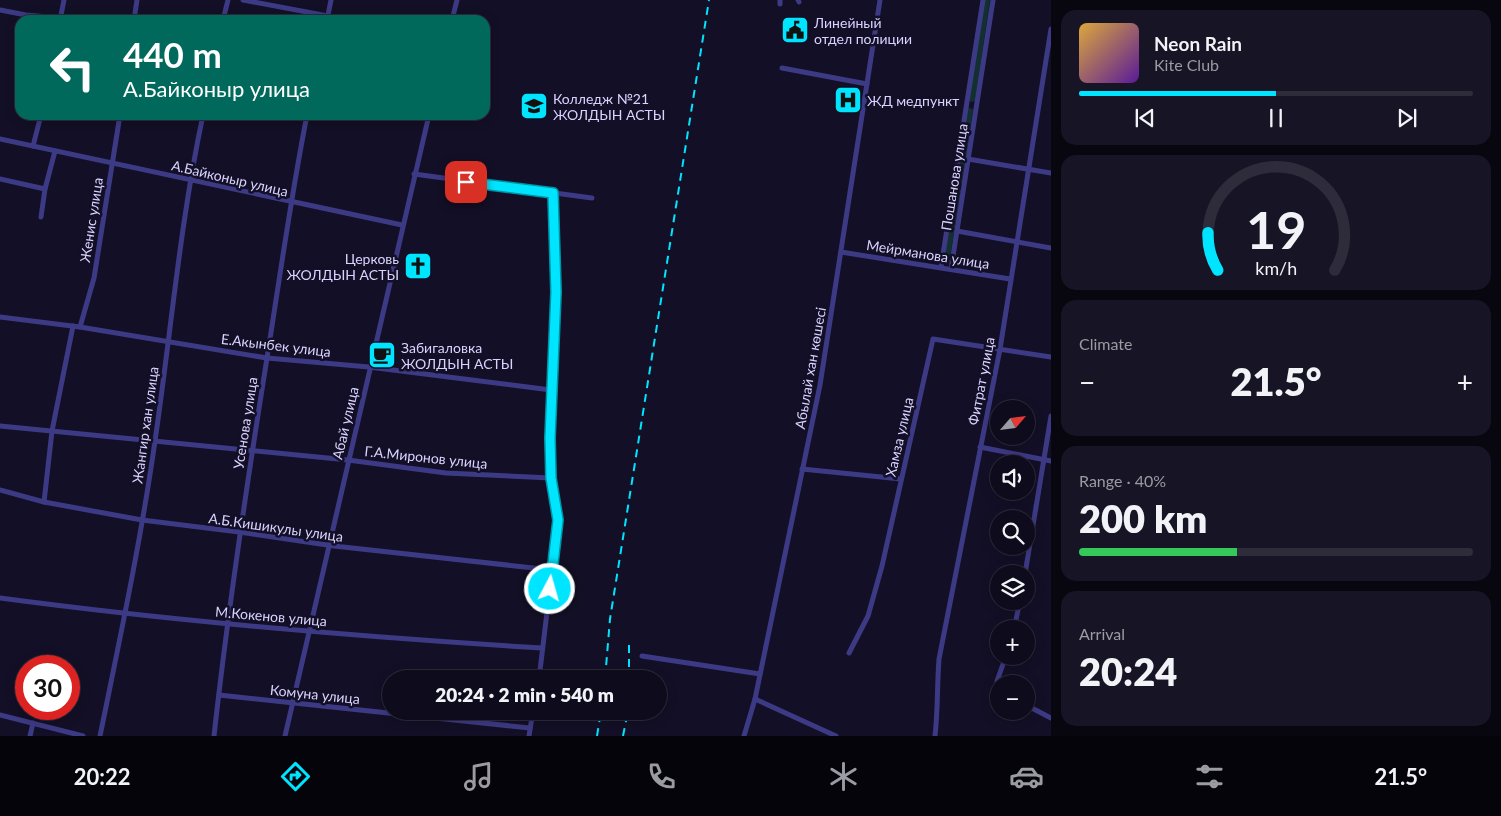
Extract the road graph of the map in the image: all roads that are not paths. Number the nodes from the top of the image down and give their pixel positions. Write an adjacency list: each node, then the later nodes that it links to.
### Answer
1 (64, 0): 12 (street)
2 (137, 0): 13 (street)
3 (228, 0): 14 (street)
4 (243, 0): 15 (street)
5 (330, 0): 16 (street)
6 (457, 0): 17 (street)
7 (880, 0): 20 (street, Абылай хан көшесі)
8 (983, 0): 46 (street, Пошанова улица)
9 (993, 0): 29 (street, Пошанова улица)
10 (0, 10): 11 (street)
11 (26, 15)
12 (61, 15)
13 (135, 15)
14 (224, 15)
15 (313, 15)
16 (328, 15)
17 (453, 15)
18 (1051, 29): 31 (street, Фитрат улица)
19 (782, 68): 20 (street)
20 (867, 84): 45 (street, Абылай хан көшесі)
21 (40, 120): 27 (street)
22 (119, 120): 30 (street, Женис улица)
23 (202, 120): 35 (street, Жангир хан улица)
24 (307, 120): 39 (street, Усенова улица)
25 (428, 120): 33 (street, Абай улица)
26 (0, 139): 27 (street, А.Байконыр улица)
27 (33, 146): 28 (street, А.Байконыр улица)
28 (54, 151): 30 (street, А.Байконыр улица); 36 (street)
29 (968, 159): 31 (street); 42 (street, Пошанова улица)
30 (111, 164): 35 (street, А.Байконыр улица); 51 (street, Женис улица)
31 (1030, 170): 32 (street); 43 (street, Фитрат улица)
32 (1051, 173)
33 (414, 174): 37 (street); 41 (street, Абай улица)
34 (0, 179): 36 (street)
35 (190, 180): 39 (street, А.Байконыр улица); 52 (street, Жангир хан улица)
36 (45, 189): 40 (street)
37 (553, 193): 38 (street); 57 (street)
38 (592, 198)
39 (290, 203): 41 (street, А.Байконыр улица); 55 (street, Усенова улица)
40 (41, 217)
41 (402, 225): 56 (street, Абай улица)
42 (957, 231): 43 (street); 47 (street, Пошанова улица)
43 (1017, 243): 44 (street); 48 (street, Фитрат улица)
44 (1051, 248)
45 (841, 252): 46 (street, Мейрманова улица); 67 (street, Абылай хан көшесі)
46 (941, 267): 47 (street, Мейрманова улица)
47 (951, 268): 48 (street, Мейрманова улица)
48 (1010, 279): 53 (street, Фитрат улица)
49 (0, 317): 50 (street, Е.Акынбек улица)
50 (73, 326): 51 (street, Е.Акынбек улица); 60 (street)
51 (80, 327): 52 (street, Е.Акынбек улица)
52 (167, 342): 55 (street, Е.Акынбек улица); 61 (street, Жангир хан улица)
53 (1000, 349): 54 (street, Хамза улица); 62 (street, Фитрат улица); 69 (street, Хамза улица)
54 (1051, 357)
55 (267, 358): 56 (street, Е.Акынбек улица); 63 (street, Усенова улица)
56 (369, 367): 57 (street, Е.Акынбек улица); 65 (street, Абай улица)
57 (551, 390): 68 (street)
58 (1051, 416): 64 (street)
59 (0, 426): 60 (street, Г.А.Миронов улица)
60 (52, 431): 61 (street, Г.А.Миронов улица); 71 (street)
61 (155, 441): 63 (street, Г.А.Миронов улица); 72 (street, Жангир хан улица)
62 (980, 447): 64 (street); 103 (street, Фитрат улица)
63 (251, 451): 65 (street, Г.А.Миронов улица); 73 (street, Усенова улица)
64 (1043, 459): 66 (street); 75 (street)
65 (348, 460): 68 (street, Г.А.Миронов улица); 74 (street, Абай улица)
66 (1051, 461)
67 (802, 469): 69 (street); 85 (street, Абылай хан көшесі)
68 (551, 478): 76 (street)
69 (900, 479): 82 (street, Хамза улица)
70 (0, 490): 71 (street, А.Б.Кишикулы улица)
71 (44, 502): 72 (street, А.Б.Кишикулы улица)
72 (142, 520): 73 (street, А.Б.Кишикулы улица); 78 (street, Жангир хан улица)
73 (239, 532): 74 (street, А.Б.Кишикулы улица); 79 (street, Усенова улица)
74 (328, 546): 76 (street, А.Б.Кишикулы улица); 80 (street, Абай улица)
75 (1026, 565)
76 (552, 570): 81 (street)
77 (0, 598): 78 (street, М.Кокенов улица)
78 (125, 612): 79 (street, М.Кокенов улица); 97 (street, Жангир хан улица)
79 (227, 624): 80 (street, М.Кокенов улица); 86 (street, Усенова улица)
80 (308, 630): 81 (street, М.Кокенов улица); 88 (street, Абай улица)
81 (542, 648): 84 (street)
82 (849, 653)
83 (642, 656): 85 (street)
84 (540, 670)
85 (760, 674): 87 (street, Абылай хан көшесі)
86 (219, 695): 88 (street, Комуна улица); 98 (street, Усенова улица)
87 (755, 699): 101 (street, Абылай хан көшесі); 102 (street)
88 (291, 704): 94 (street, Комуна улица); 99 (street, Абай улица)
89 (1035, 710): 91 (street)
90 (0, 715): 93 (street)
91 (1051, 718)
92 (531, 720): 94 (street)
93 (33, 724): 95 (street); 96 (street)
94 (530, 728): 100 (street)
95 (30, 736)
96 (83, 736)
97 (100, 736)
98 (214, 736)
99 (285, 736)
100 (529, 736)
101 (744, 736)
102 (836, 736)
103 (935, 736)

